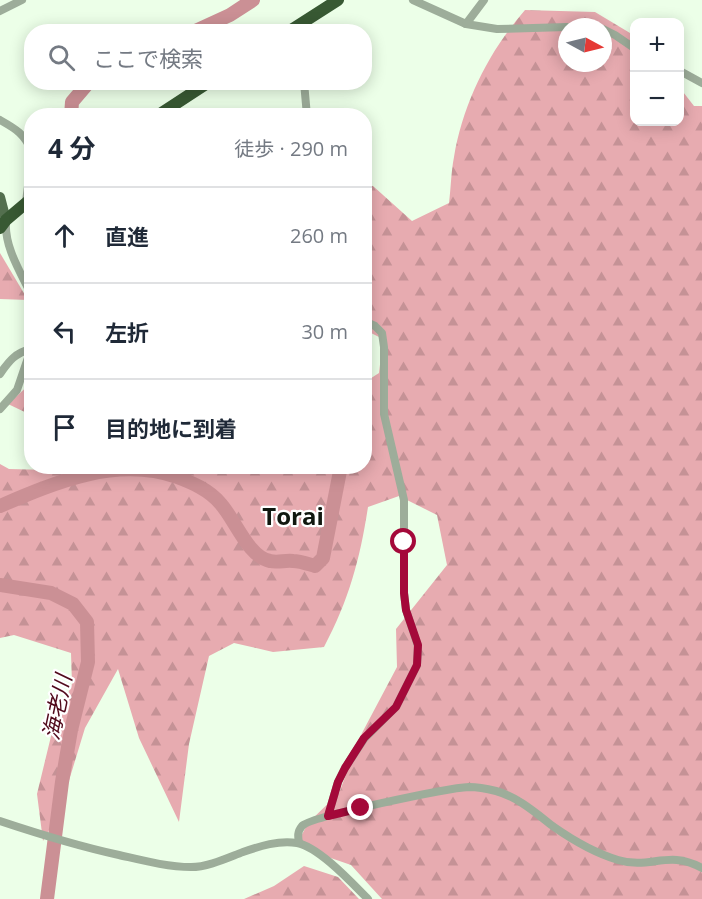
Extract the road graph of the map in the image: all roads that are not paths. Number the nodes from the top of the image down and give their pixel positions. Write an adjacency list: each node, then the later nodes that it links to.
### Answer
1 (22, 0): 5 (street)
2 (338, 0): 6 (highway)
3 (413, 0): 7 (street)
4 (484, 0): 7 (street)
5 (0, 11)
6 (305, 24)
7 (466, 24): 8 (street)
8 (558, 27)
9 (612, 35): 10 (street)
10 (630, 46)
11 (682, 72): 12 (street)
12 (702, 83)
13 (197, 90): 15 (highway)
14 (305, 90): 16 (street)
15 (169, 108)
16 (306, 108)
17 (0, 120): 18 (street)
18 (24, 135)
19 (0, 197): 21 (main road)
20 (24, 205): 21 (highway)
21 (3, 224): 22 (street)
22 (24, 279)
23 (372, 325): 28 (street)
24 (24, 350): 26 (street)
25 (24, 369): 27 (street)
26 (0, 374)
27 (0, 409)
28 (328, 816): 30 (street); 31 (street)
29 (0, 821): 30 (street)
30 (298, 843): 32 (street)
31 (702, 868)
32 (368, 899)

